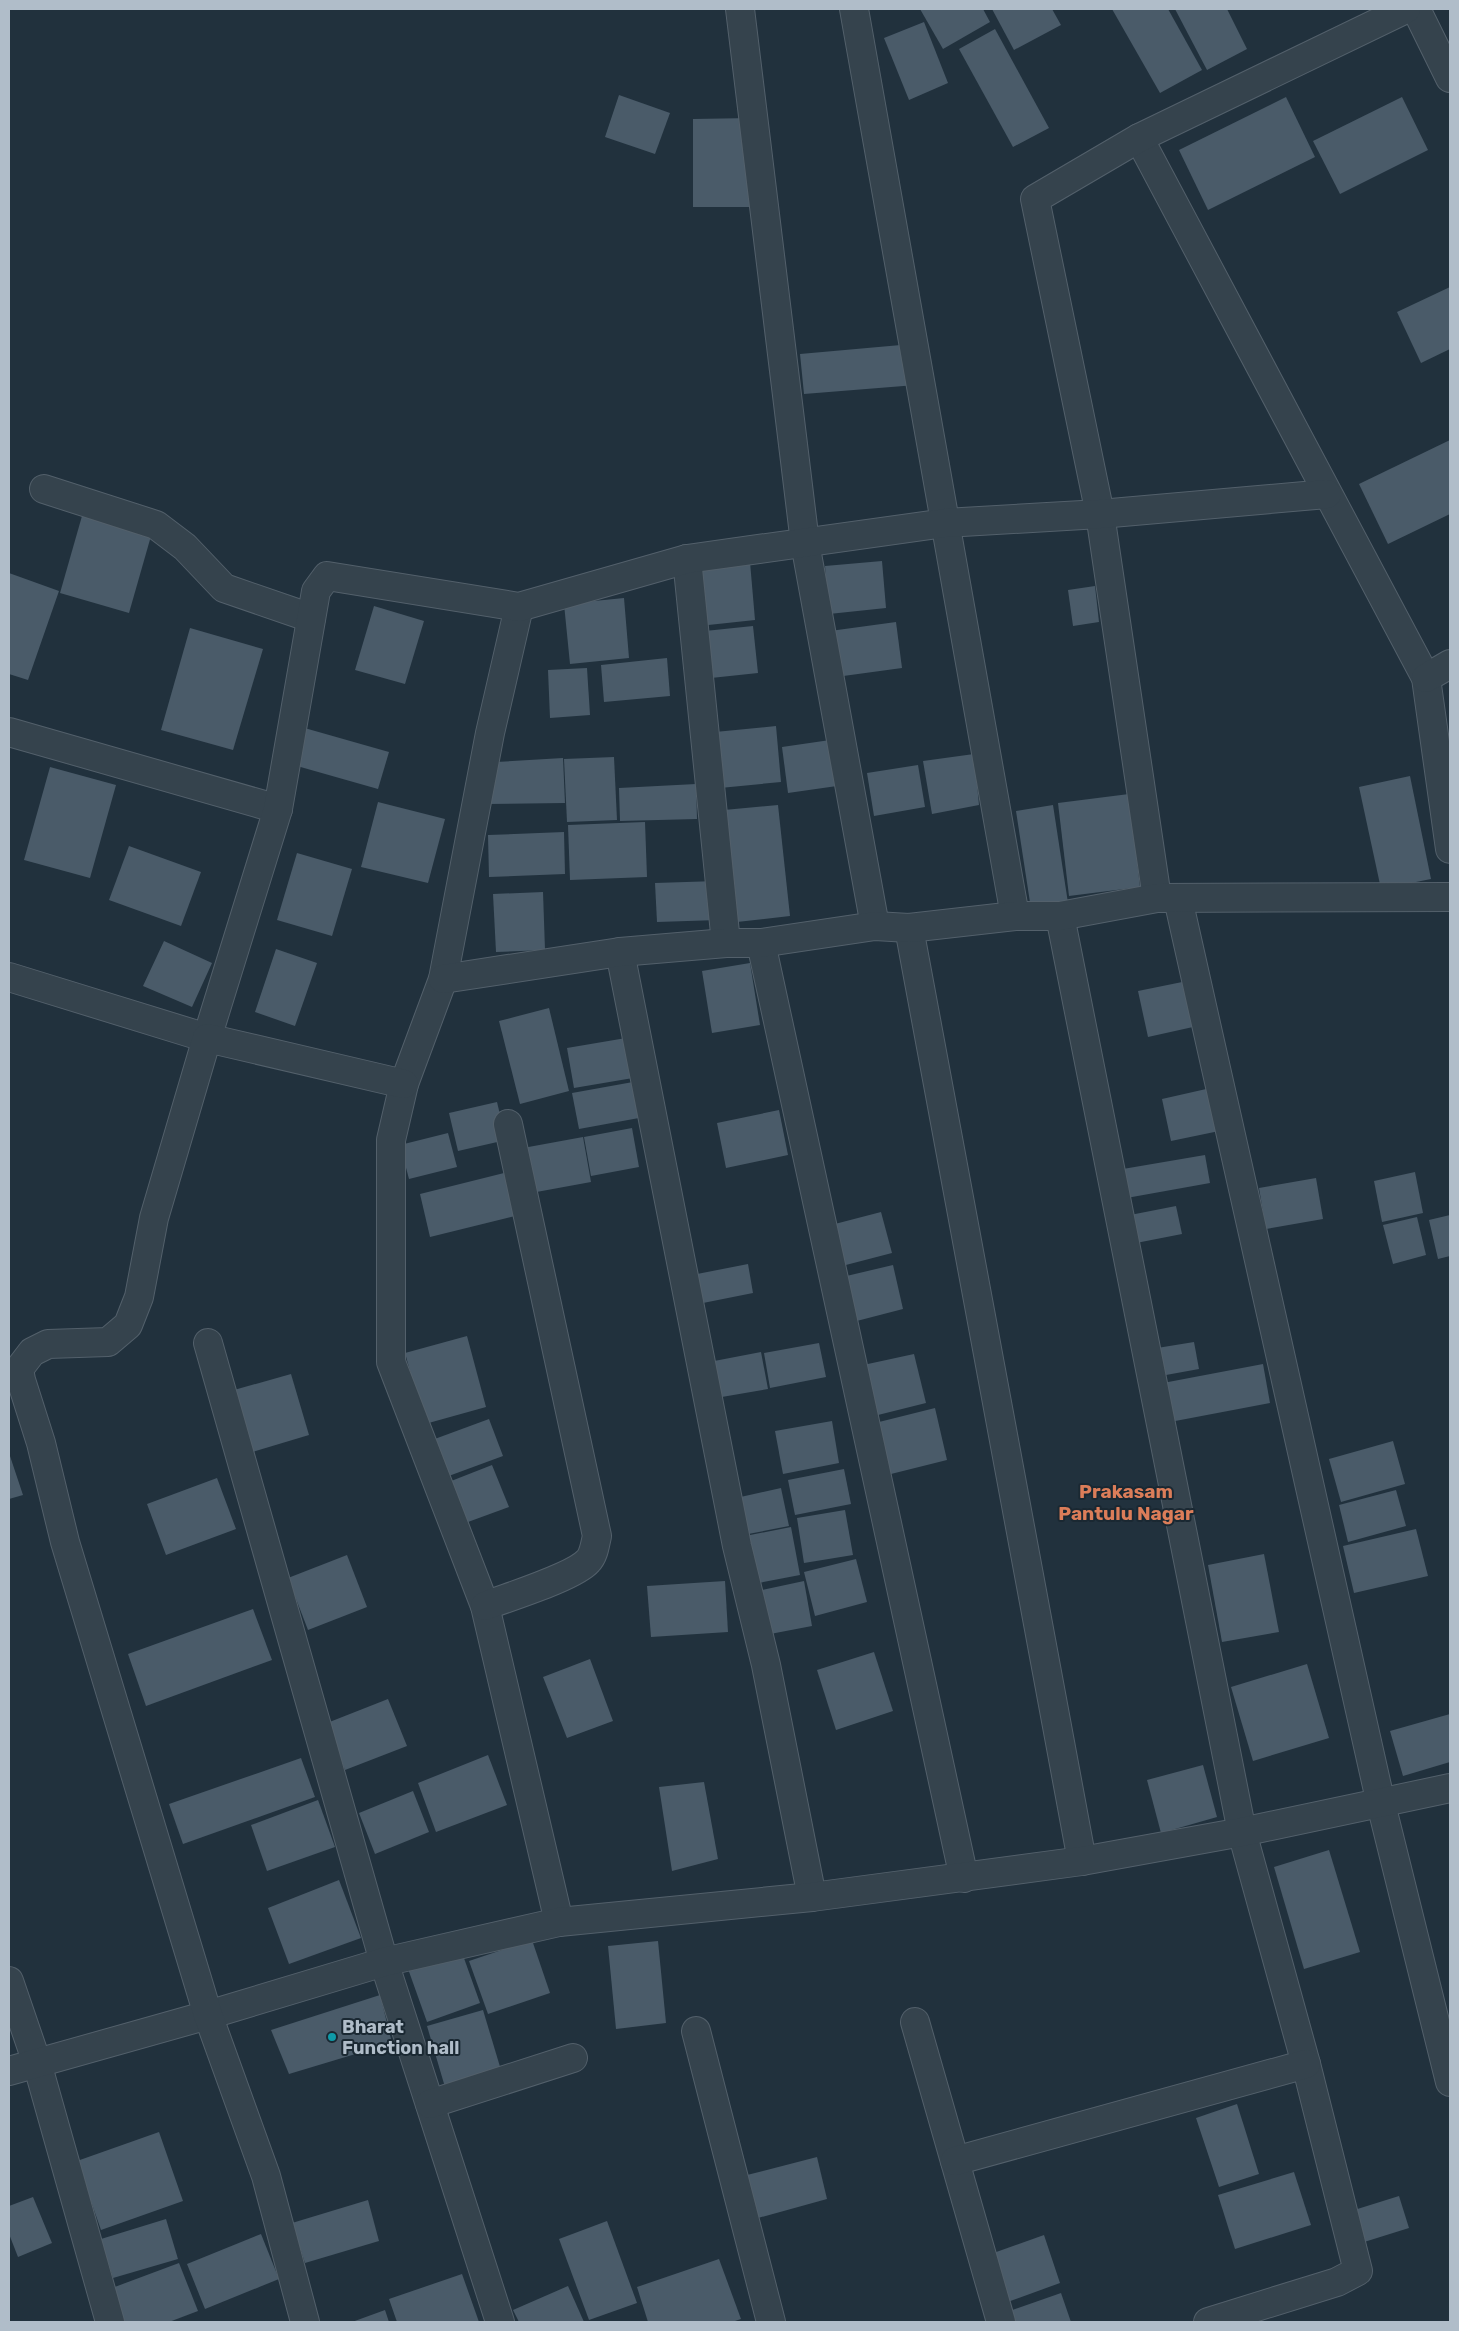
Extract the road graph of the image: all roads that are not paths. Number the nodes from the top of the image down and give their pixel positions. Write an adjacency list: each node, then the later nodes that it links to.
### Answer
1 (740, 9): 11 (street)
2 (854, 9): 10 (street)
3 (1406, 9): 6 (street)
4 (1416, 9): 5 (street)
5 (1450, 78)
6 (1139, 138): 8 (street); 9 (street)
7 (44, 489): 14 (street)
8 (1327, 494): 9 (street); 16 (street)
9 (1100, 514): 10 (street); 21 (street)
10 (945, 523): 11 (street); 22 (street)
11 (806, 543): 12 (street); 24 (street)
12 (687, 559): 13 (street); 26 (street)
13 (519, 606): 14 (street); 30 (street)
14 (311, 618): 18 (street)
15 (1450, 664): 16 (street)
16 (1426, 678): 19 (street)
17 (9, 732): 18 (street)
18 (278, 809): 31 (street)
19 (1450, 849)
20 (1450, 896): 21 (street)
21 (1168, 899): 23 (street); 37 (street)
22 (1014, 916): 23 (street); 25 (street)
23 (1060, 916): 38 (street)
24 (875, 926): 25 (street); 27 (street)
25 (909, 928): 39 (street)
26 (726, 943): 27 (street); 28 (street)
27 (761, 943): 40 (street)
28 (620, 952): 30 (street); 41 (street)
29 (9, 976): 31 (street)
30 (443, 979): 32 (street)
31 (207, 1038): 32 (street); 45 (street)
32 (404, 1084): 35 (street)
33 (508, 1124): 35 (street)
34 (208, 1342): 43 (street)
35 (485, 1606): 42 (street)
36 (1450, 1788): 37 (street)
37 (1381, 1804): 38 (street); 52 (street)
38 (1242, 1832): 39 (street); 50 (street)
39 (1082, 1861): 40 (street)
40 (964, 1878): 41 (street)
41 (812, 1896): 42 (street)
42 (559, 1922): 43 (street)
43 (384, 1962): 45 (street); 53 (street)
44 (9, 1981): 49 (street)
45 (208, 2015): 49 (street); 56 (street)
46 (915, 2022): 54 (street)
47 (696, 2031): 58 (street)
48 (573, 2058): 53 (street)
49 (37, 2063): 51 (street); 55 (street)
50 (1306, 2064): 54 (street); 60 (street)
51 (9, 2071)
52 (1450, 2082)
53 (430, 2104): 57 (street)
54 (955, 2161): 59 (street)
55 (110, 2322)
56 (304, 2322)
57 (500, 2322)
58 (771, 2322)
59 (1001, 2322)
60 (1208, 2322)

